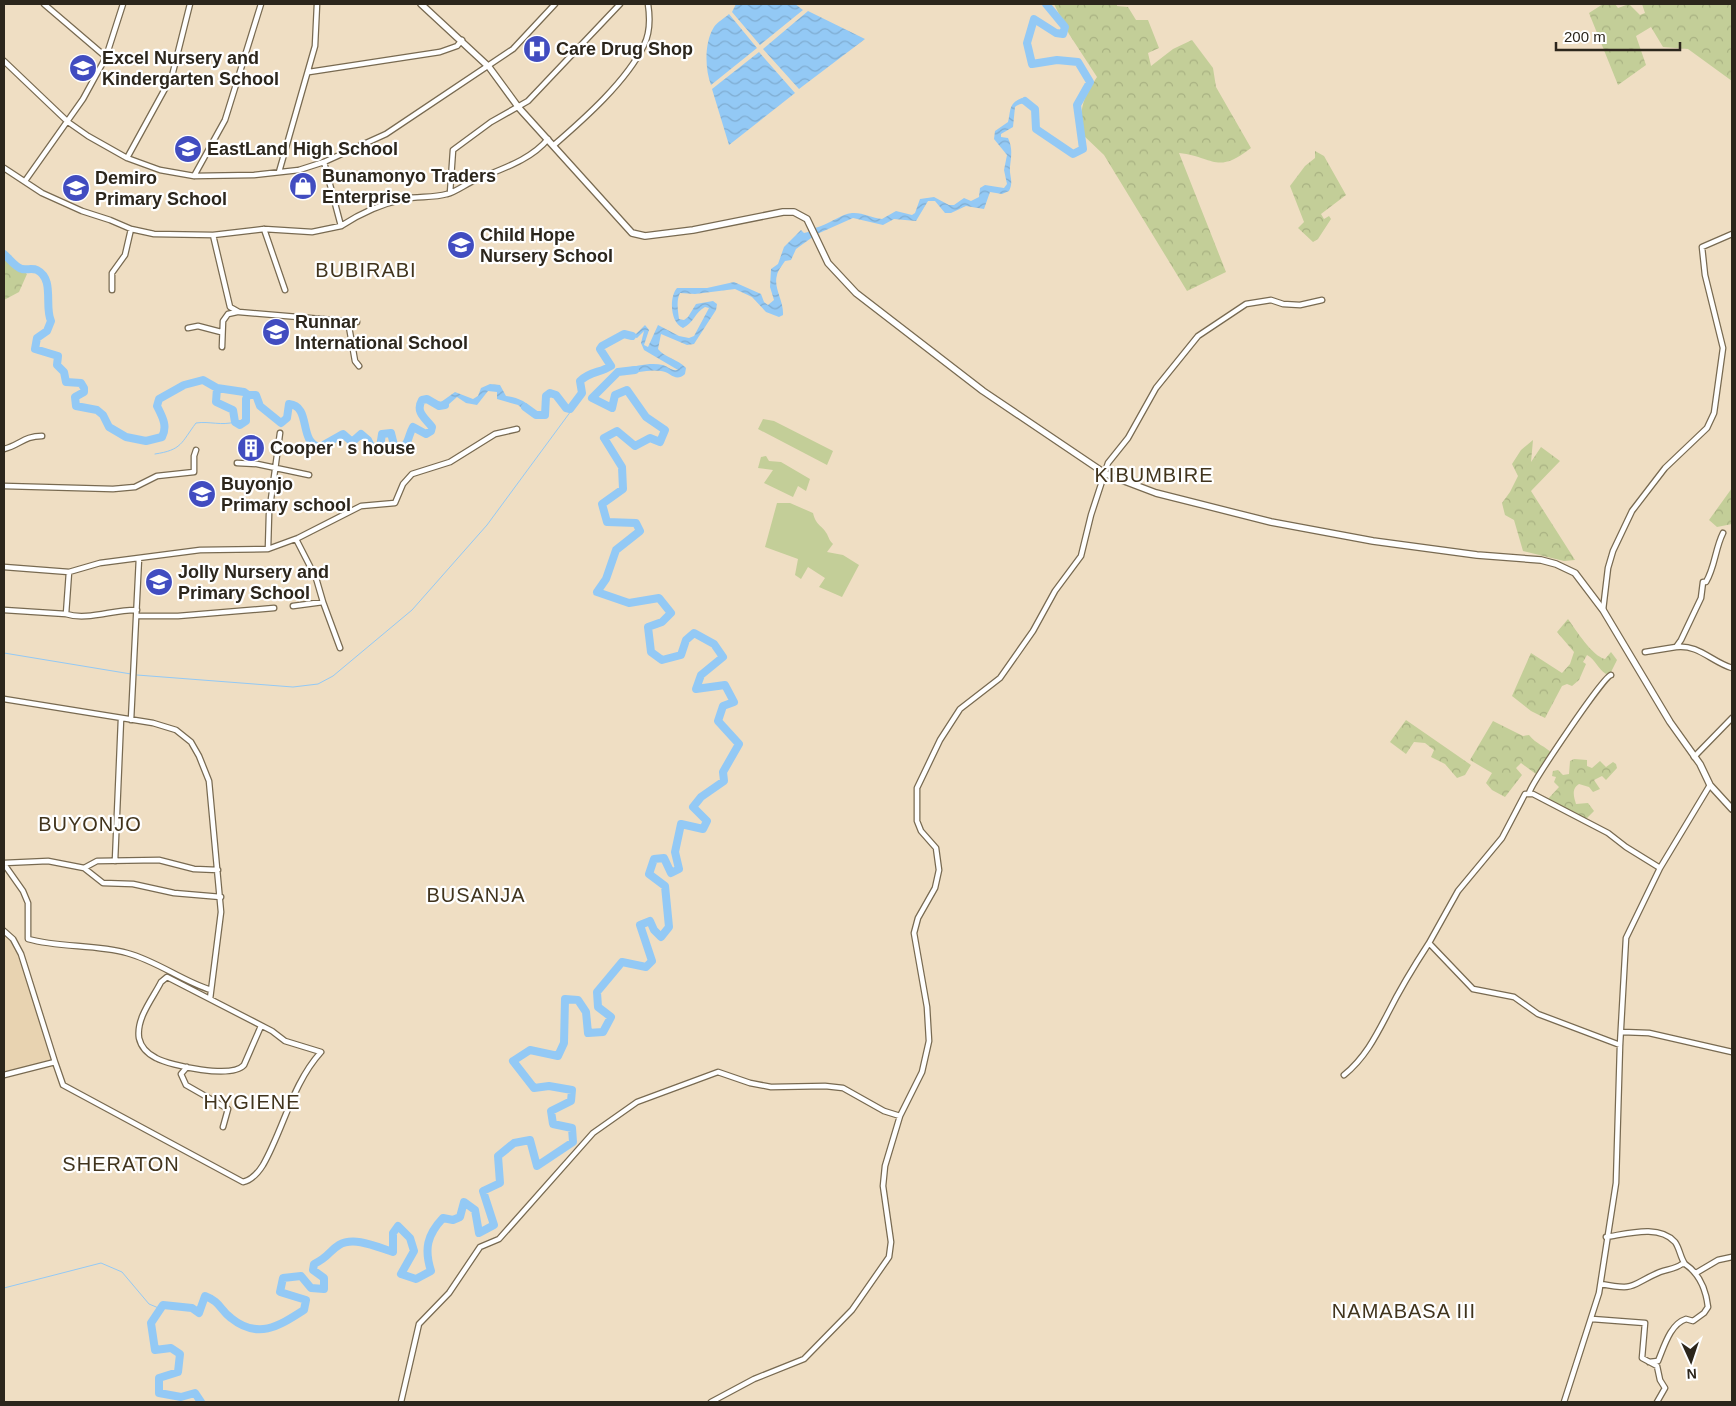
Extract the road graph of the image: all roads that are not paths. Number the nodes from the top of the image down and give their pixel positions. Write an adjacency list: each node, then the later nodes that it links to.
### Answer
1 (44, 4): 11 (street)
2 (123, 4): 11 (street)
3 (190, 4): 19 (street)
4 (261, 4): 23 (street)
5 (317, 4): 14 (street)
6 (420, 4): 10 (street)
7 (554, 4): 13 (street)
8 (620, 4): 15 (street)
9 (648, 4): 18 (street)
10 (462, 40): 13 (street); 14 (street)
11 (106, 57): 16 (street)
12 (4, 62): 16 (street)
13 (488, 68): 15 (street); 20 (street)
14 (309, 72): 22 (street)
15 (519, 108): 17 (street); 25 (street)
16 (68, 122): 19 (street); 24 (street)
17 (548, 139): 18 (street); 25 (street)
18 (554, 145): 48 (street)
19 (127, 158): 23 (street)
20 (324, 162): 22 (street); 26 (street)
21 (4, 168): 24 (street)
22 (279, 172): 23 (street)
23 (194, 176)
24 (25, 181): 27 (street)
25 (450, 193): 26 (street)
26 (341, 226): 28 (street)
27 (131, 229): 29 (street); 31 (street)
28 (264, 229): 29 (street); 32 (street)
29 (214, 234): 34 (street)
30 (1732, 234): 62 (street)
31 (112, 290)
32 (285, 290)
33 (1322, 300): 48 (street)
34 (239, 312): 35 (street); 38 (street)
35 (348, 321): 36 (street); 40 (street)
36 (356, 322)
37 (188, 328): 38 (street)
38 (221, 332): 39 (street)
39 (222, 347)
40 (359, 366)
41 (517, 429): 52 (street)
42 (280, 433): 47 (street)
43 (42, 436): 44 (street)
44 (4, 449)
45 (196, 450): 50 (street)
46 (237, 463): 47 (street)
47 (276, 468): 49 (street); 53 (street)
48 (1106, 474): 62 (street); 96 (street)
49 (309, 475)
50 (4, 486)
51 (1723, 533): 65 (street)
52 (296, 539): 53 (street); 57 (street)
53 (268, 549): 54 (street)
54 (139, 558): 56 (street); 61 (street)
55 (4, 567): 56 (street)
56 (69, 572): 63 (street)
57 (323, 602): 58 (street); 66 (street)
58 (293, 606)
59 (274, 608): 64 (street)
60 (4, 610): 63 (street)
61 (137, 610): 63 (street); 64 (street)
62 (1602, 610): 74 (street)
63 (66, 614)
64 (137, 616): 73 (street)
65 (1676, 647): 67 (street); 68 (street)
66 (340, 648)
67 (1645, 652)
68 (1732, 668)
69 (1611, 675): 76 (street)
70 (4, 699): 72 (street)
71 (1732, 718): 74 (street)
72 (121, 719): 73 (street); 78 (street)
73 (130, 720): 82 (street)
74 (1694, 756): 75 (street)
75 (1710, 785): 77 (street); 81 (street)
76 (1530, 793): 81 (street); 85 (street)
77 (1732, 809)
78 (115, 861): 80 (street); 82 (street)
79 (4, 863): 80 (street); 86 (street)
80 (84, 868): 83 (street)
81 (1660, 868): 89 (street)
82 (218, 870): 83 (street)
83 (221, 897): 86 (street)
84 (4, 931): 92 (street)
85 (1429, 943): 90 (street); 94 (street)
86 (212, 990): 87 (street)
87 (210, 999): 88 (street); 93 (street)
88 (261, 1026): 92 (street); 93 (street)
89 (1622, 1032): 90 (street); 91 (street)
90 (1620, 1045): 98 (street)
91 (1732, 1052)
92 (55, 1062): 95 (street)
93 (187, 1067): 97 (street)
94 (1344, 1075)
95 (4, 1076)
96 (900, 1116): 105 (street); 106 (street)
97 (223, 1127)
98 (1606, 1237): 100 (street); 102 (street)
99 (1732, 1257): 101 (street)
100 (1686, 1264): 101 (street); 102 (street)
101 (1696, 1273): 104 (street)
102 (1601, 1284): 103 (street)
103 (1592, 1319): 104 (street); 107 (street)
104 (1649, 1362): 108 (street)
105 (401, 1402)
106 (711, 1402)
107 (1564, 1402)
108 (1656, 1402)

